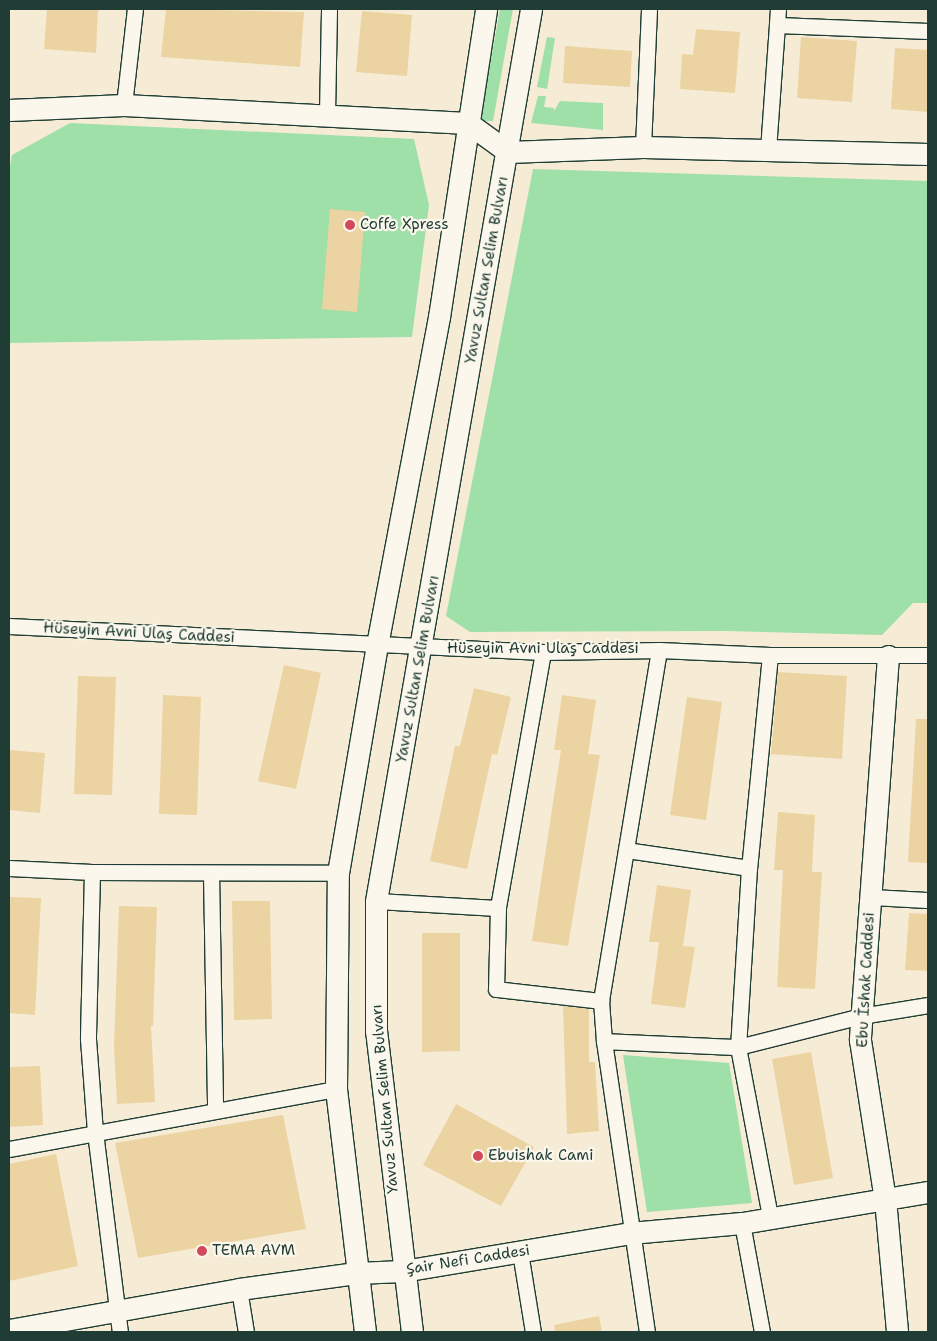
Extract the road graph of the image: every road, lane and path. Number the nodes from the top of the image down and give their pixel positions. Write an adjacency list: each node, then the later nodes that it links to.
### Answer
1 (135, 9): 9 (street)
2 (329, 9): 11 (street)
3 (486, 9): 12 (main road)
4 (531, 9): 15 (main road, Yavuz Sultan Selim Bulvarı)
5 (649, 9): 13 (street)
6 (778, 9): 7 (street)
7 (777, 25): 8 (street); 14 (street)
8 (928, 31)
9 (124, 105): 10 (main road); 11 (main road)
10 (9, 110)
11 (327, 114): 12 (main road)
12 (468, 123): 15 (main road); 18 (main road)
13 (643, 147): 14 (main road); 15 (main road)
14 (768, 150): 16 (main road)
15 (508, 152): 19 (main road, Yavuz Sultan Selim Bulvarı)
16 (928, 154)
17 (9, 626): 18 (street, Hüseyin Avni Ulaş Caddesi)
18 (377, 645): 19 (street, Hüseyin Avni Ulaş Caddesi); 30 (main road)
19 (422, 648): 21 (street, Hüseyin Avni Ulaş Caddesi); 33 (main road, Yavuz Sultan Selim Bulvarı)
20 (658, 650): 21 (street, Hüseyin Avni Ulaş Caddesi); 22 (street, Hüseyin Avni Ulaş Caddesi); 25 (street)
21 (543, 652): 34 (street)
22 (770, 655): 24 (street, Hüseyin Avni Ulaş Caddesi); 27 (street)
23 (928, 655): 24 (street, Hüseyin Avni Ulaş Caddesi)
24 (888, 656): 31 (main road, Ebu İshak Caddesi)
25 (626, 850): 27 (street); 35 (street)
26 (9, 868): 28 (street)
27 (749, 868): 39 (street)
28 (92, 872): 29 (street); 42 (street)
29 (211, 873): 30 (street); 41 (street)
30 (338, 873): 40 (main road)
31 (870, 897): 32 (street); 37 (main road, Ebu İshak Caddesi)
32 (928, 900)
33 (376, 901): 34 (street); 50 (main road, Yavuz Sultan Selim Bulvarı)
34 (498, 908): 35 (street)
35 (601, 1001): 38 (street)
36 (928, 1005): 37 (street)
37 (861, 1016): 39 (street); 45 (main road, Ebu İshak Caddesi)
38 (604, 1041): 39 (street); 48 (street)
39 (738, 1047): 46 (street)
40 (336, 1089): 41 (street); 51 (main road)
41 (216, 1109): 42 (street)
42 (95, 1132): 43 (street); 53 (street)
43 (9, 1149)
44 (928, 1192): 45 (main road, Şair Nefi Caddesi)
45 (884, 1199): 46 (main road, Şair Nefi Caddesi); 62 (main road, Ebu İshak Caddesi)
46 (770, 1218): 47 (main road, Şair Nefi Caddesi)
47 (742, 1223): 48 (main road, Şair Nefi Caddesi); 61 (street)
48 (630, 1233): 49 (main road, Şair Nefi Caddesi); 60 (street)
49 (520, 1252): 50 (main road, Şair Nefi Caddesi); 59 (street)
50 (403, 1271): 51 (main road, Şair Nefi Caddesi); 58 (main road, Yavuz Sultan Selim Bulvarı)
51 (356, 1273): 52 (main road, Şair Nefi Caddesi); 57 (main road)
52 (239, 1289): 53 (main road, Şair Nefi Caddesi); 56 (street)
53 (115, 1311): 54 (main road, Şair Nefi Caddesi); 55 (street)
54 (11, 1331)
55 (120, 1332)
56 (246, 1332)
57 (365, 1332)
58 (412, 1332)
59 (533, 1332)
60 (647, 1332)
61 (762, 1332)
62 (897, 1332)

